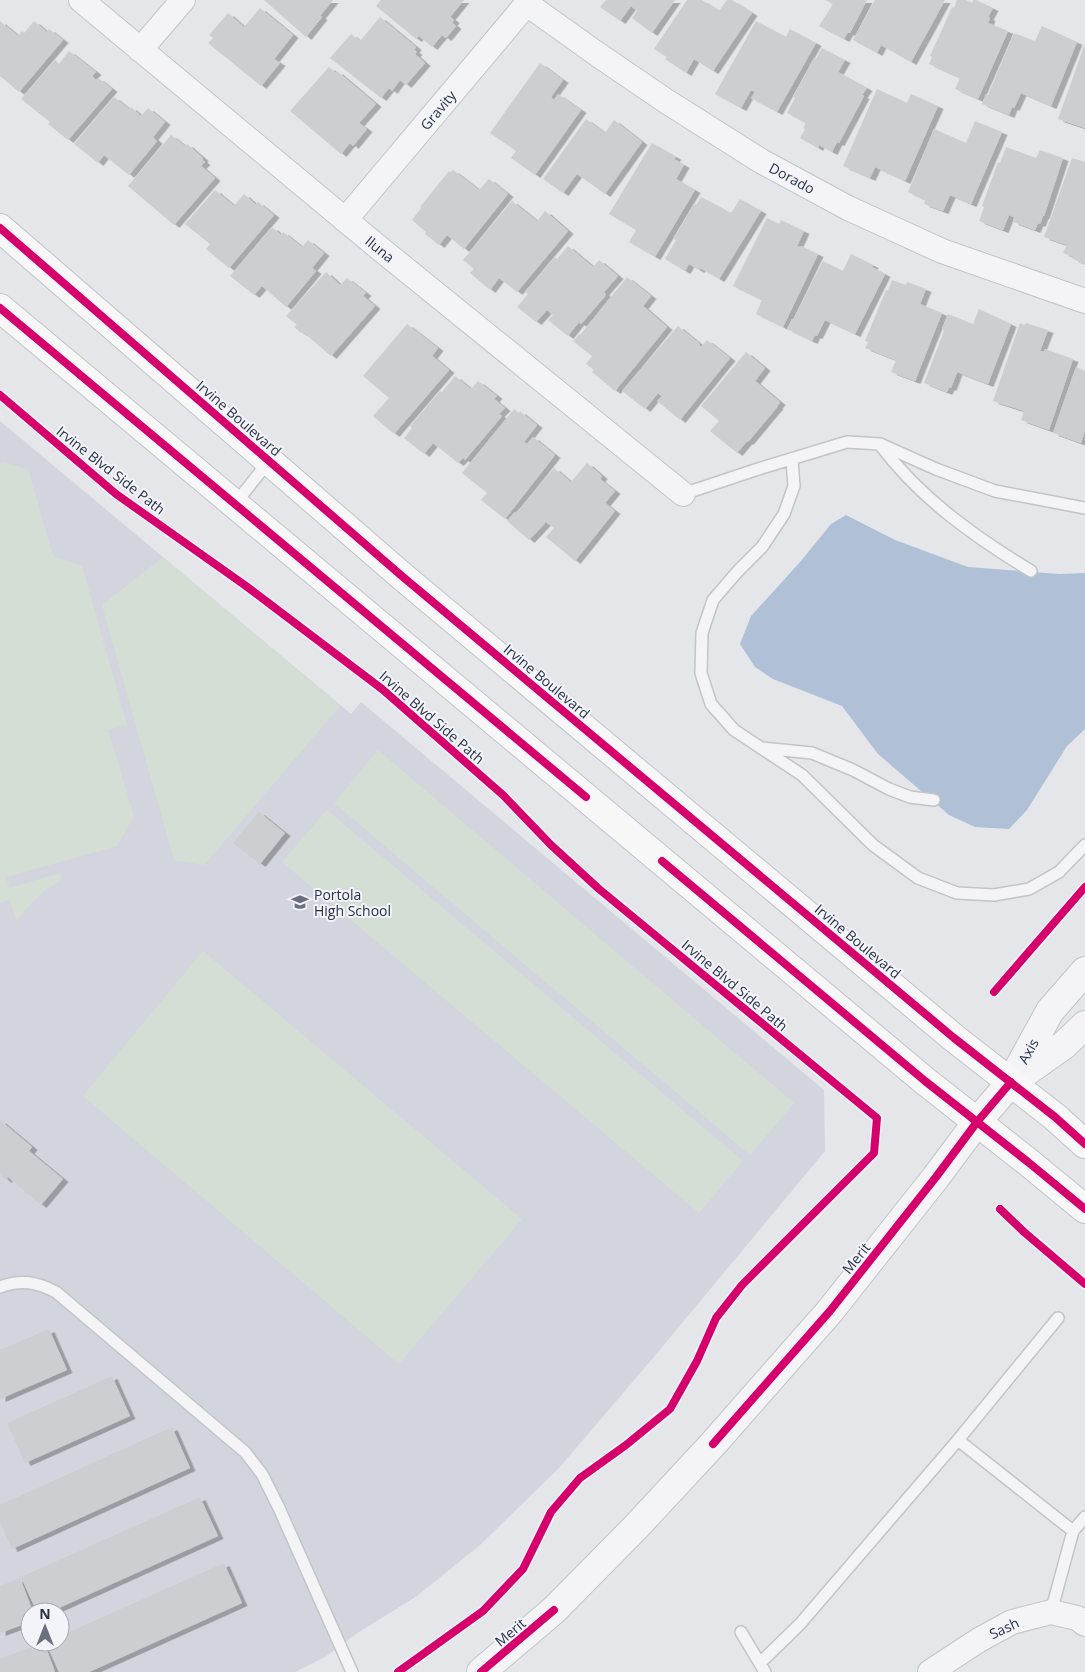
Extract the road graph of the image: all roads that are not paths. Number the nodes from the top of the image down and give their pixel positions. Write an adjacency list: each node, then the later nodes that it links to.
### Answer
1 (81, 0): 4 (street, Iluna)
2 (182, 0): 4 (street)
3 (529, 2): 5 (street, Gravity); 7 (street, Dorado)
4 (140, 50): 5 (street, Iluna)
5 (345, 220): 12 (street, Iluna)
6 (0, 228): 10 (main road, Irvine Boulevard)
7 (1085, 301)
8 (0, 308): 13 (main road)
9 (880, 444): 11 (lane); 14 (lane); 15 (lane)
10 (269, 460): 13 (lane); 21 (main road, Irvine Boulevard)
11 (792, 460): 12 (lane); 16 (lane)
12 (683, 494)
13 (235, 504): 22 (main road)
14 (1085, 508)
15 (1031, 572)
16 (760, 747): 17 (lane); 18 (lane)
17 (934, 800)
18 (1085, 845)
19 (1085, 971): 21 (street, Axis)
20 (1085, 1025): 21 (street, Axis)
21 (1010, 1082): 22 (street, Merit); 23 (main road, Irvine Boulevard)
22 (977, 1122): 24 (main road); 35 (street, Merit)
23 (1085, 1144)
24 (1085, 1208)
25 (0, 1287): 34 (lane)
26 (1058, 1318): 27 (lane)
27 (958, 1440): 29 (lane); 33 (lane)
28 (1085, 1518): 29 (lane)
29 (1073, 1531): 30 (lane)
30 (1051, 1612): 31 (street, Sash); 36 (street, Sash)
31 (1085, 1624)
32 (741, 1632): 33 (lane)
33 (762, 1667)
34 (352, 1672)
35 (482, 1672)
36 (930, 1672)

